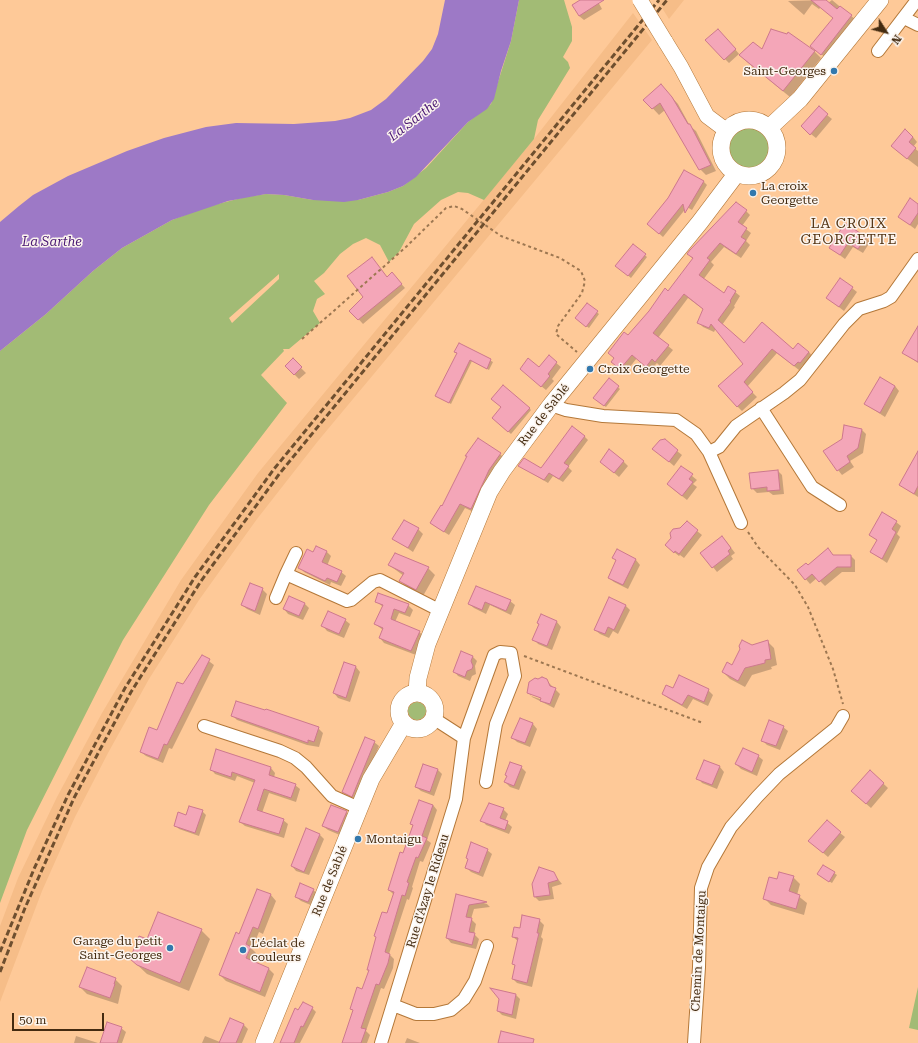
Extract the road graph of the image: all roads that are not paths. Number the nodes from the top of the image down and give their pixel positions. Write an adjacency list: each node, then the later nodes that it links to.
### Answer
1 (640, 0): 8 (street, bridge)
2 (880, 0): 7 (main road)
3 (917, 0): 4 (street)
4 (904, 18): 5 (street); 6 (street)
5 (918, 25)
6 (878, 51)
7 (769, 128): 8 (main road); 9 (main road)
8 (727, 131): 9 (main road)
9 (737, 173): 11 (main road, Rue de Sablé)
10 (918, 259): 12 (street)
11 (551, 405): 13 (street); 19 (main road, Rue de Sablé)
12 (762, 408): 13 (street); 14 (street)
13 (709, 452): 15 (street)
14 (840, 505)
15 (741, 523)
16 (296, 553): 17 (street)
17 (286, 574): 18 (street); 19 (street)
18 (276, 598)
19 (441, 611): 20 (main road, Rue de Sablé)
20 (417, 693): 22 (main road); 23 (main road)
21 (843, 716): 32 (street, Chemin de Montaigu)
22 (433, 718): 23 (main road); 25 (street)
23 (404, 723): 27 (main road, Rue de Sablé)
24 (204, 726): 27 (street)
25 (464, 738): 26 (street, Rue d'Azay le Rideau); 29 (street, Rue d'Azay le Rideau)
26 (486, 782)
27 (359, 808): 30 (main road, Rue de Sablé)
28 (487, 946): 29 (street)
29 (393, 1005): 31 (street, Rue d'Azay le Rideau)
30 (264, 1043)
31 (381, 1043)
32 (694, 1043)

